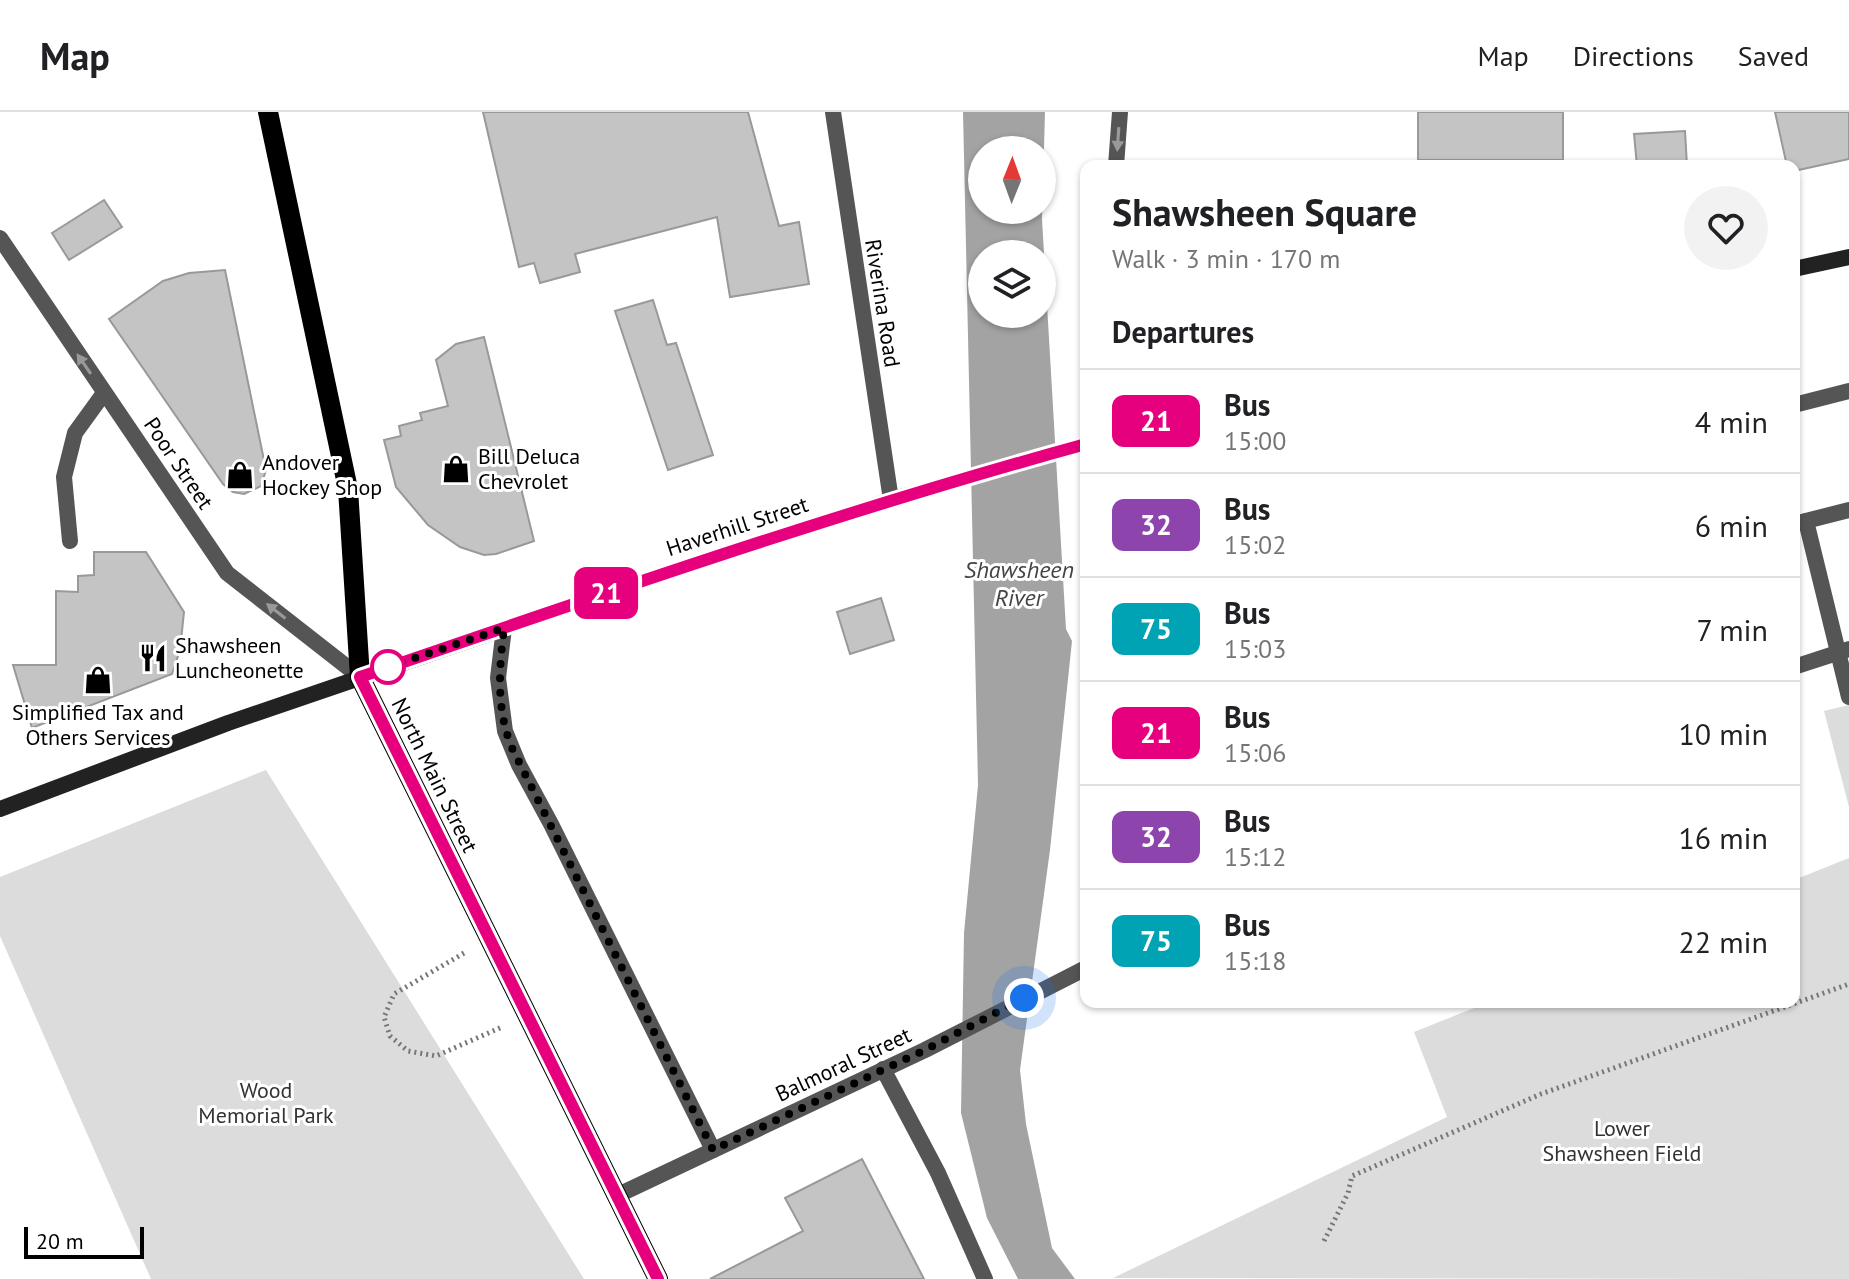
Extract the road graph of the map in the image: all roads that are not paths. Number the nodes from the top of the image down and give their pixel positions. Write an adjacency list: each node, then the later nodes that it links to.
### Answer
1 (268, 112): 19 (main road, North Main Street)
2 (833, 112): 12 (street, Riverina Road)
3 (1120, 112): 4 (street, one-way to 4)
4 (1116, 160)
5 (0, 238): 9 (street, Poor Street, one-way to 5)
6 (1849, 257): 7 (main road)
7 (1800, 268)
8 (1849, 391): 10 (street)
9 (104, 393): 15 (street); 19 (street, Poor Street, one-way to 9)
10 (1800, 403)
11 (1080, 446): 12 (main road, Haverhill Street)
12 (891, 500): 16 (main road, Haverhill Street)
13 (1849, 510): 14 (street)
14 (1800, 522): 17 (street)
15 (70, 541)
16 (504, 628): 19 (main road, Haverhill Street); 24 (street)
17 (1843, 650): 18 (street); 20 (street)
18 (1800, 665)
19 (360, 677): 21 (main road, Haverhill Street); 25 (main road, North Main Street)
20 (1849, 697)
21 (0, 809)
22 (1080, 972): 23 (street, Balmoral Street)
23 (883, 1069): 24 (street, Balmoral Street); 27 (street)
24 (713, 1150): 25 (street, Balmoral Street)
25 (616, 1196): 26 (main road, North Main Street)
26 (658, 1279)
27 (985, 1279)

